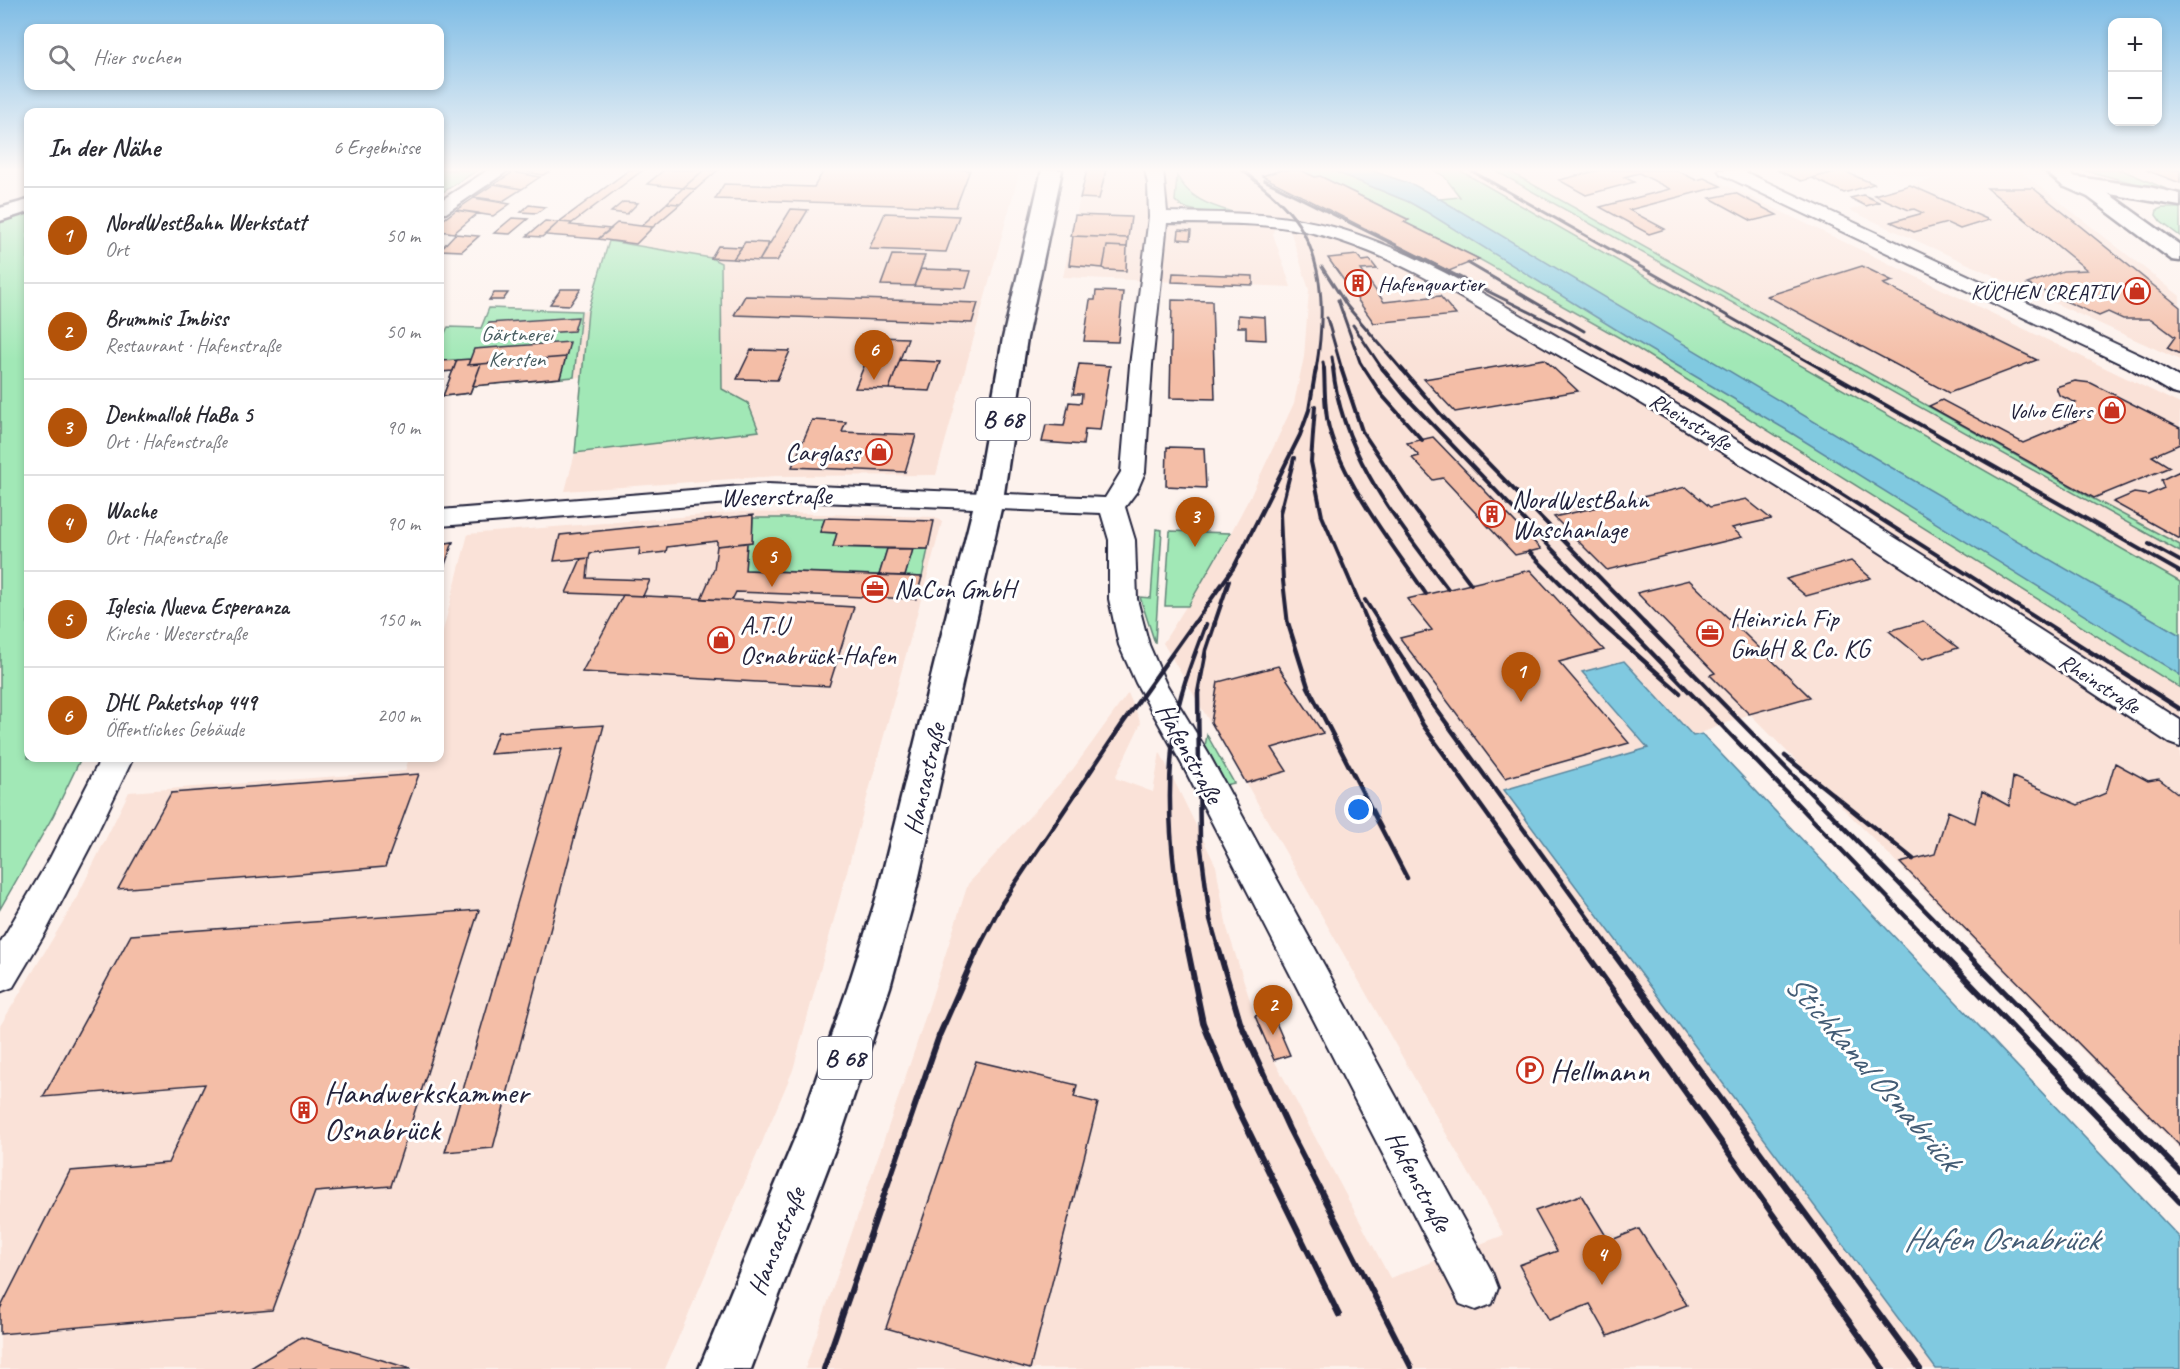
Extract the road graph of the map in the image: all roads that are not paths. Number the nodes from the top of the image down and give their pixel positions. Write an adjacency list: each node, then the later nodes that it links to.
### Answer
1 (1038, 234): 12 (main road, Hansastraße / B 68)
2 (1156, 234): 13 (street)
3 (1338, 234): 15 (street, Rheinstraße)
4 (1863, 234): 9 (street)
5 (2124, 234): 8 (main road)
6 (2151, 234): 7 (main road)
7 (2180, 255)
8 (2180, 277)
9 (2136, 362): 10 (street); 11 (street)
10 (2180, 377)
11 (2180, 388)
12 (989, 500): 13 (street, Weserstraße); 14 (street, Weserstraße); 19 (main road, Hansastraße / B 68)
13 (1112, 506): 18 (street, Hafenstraße)
14 (444, 518)
15 (2180, 735)
16 (115, 762): 17 (street)
17 (0, 975)
18 (1476, 1288)
19 (725, 1369)

